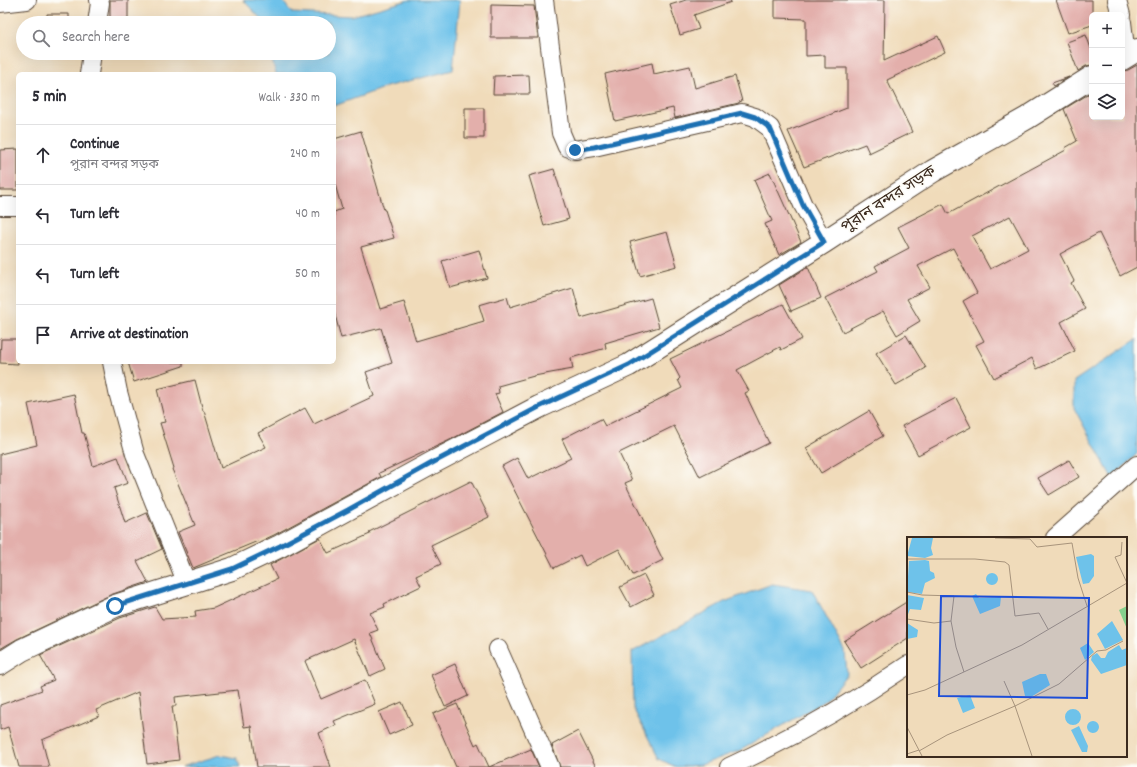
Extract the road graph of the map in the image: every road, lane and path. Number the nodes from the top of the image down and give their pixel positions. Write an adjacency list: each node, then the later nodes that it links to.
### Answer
1 (28, 0): 5 (street)
2 (99, 0): 7 (street)
3 (544, 0): 15 (street)
4 (1117, 0): 6 (street)
5 (0, 3)
6 (1120, 12)
7 (98, 16)
8 (1125, 38): 9 (street)
9 (1128, 55)
10 (91, 60): 11 (street)
11 (89, 72)
12 (1089, 79): 15 (street, পুরান বন্দর সড়ক)
13 (0, 206): 14 (street)
14 (16, 206)
15 (824, 242): 19 (street, পুরান বন্দর সড়ক)
16 (112, 364): 19 (street)
17 (1137, 465): 18 (street)
18 (1056, 537)
19 (186, 584): 21 (street, পুরান বন্দর সড়ক)
20 (498, 649): 23 (street)
21 (0, 664)
22 (907, 666): 24 (street)
23 (550, 767)
24 (729, 767)

